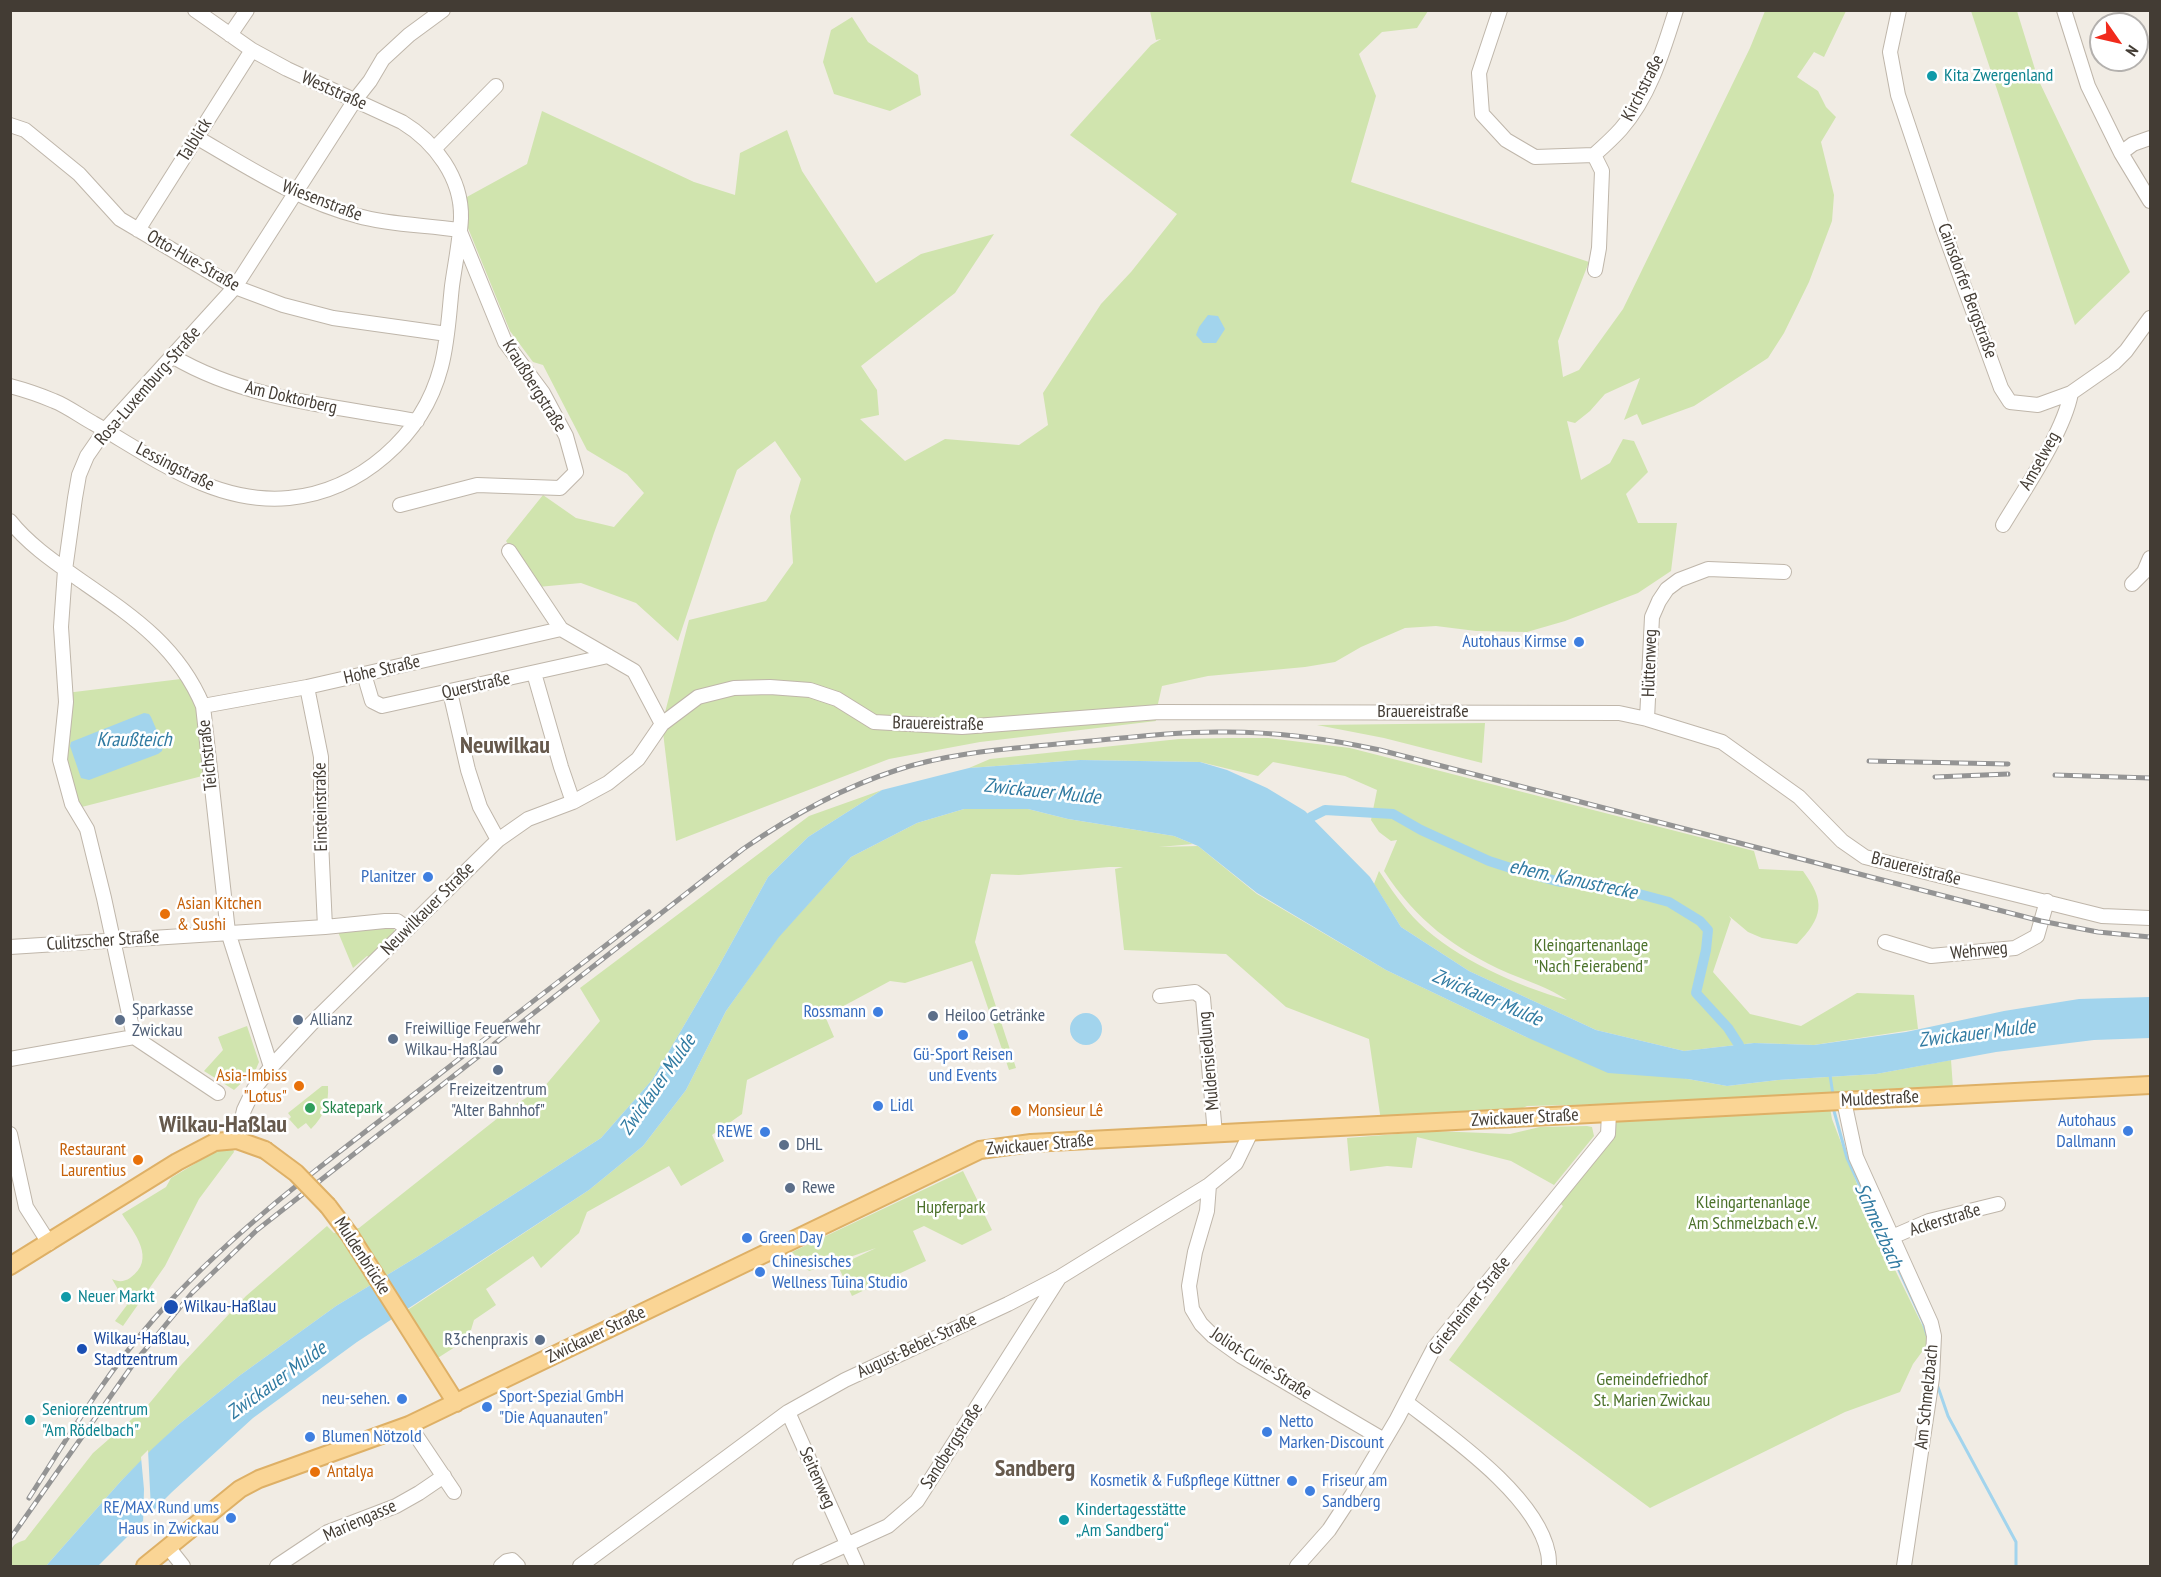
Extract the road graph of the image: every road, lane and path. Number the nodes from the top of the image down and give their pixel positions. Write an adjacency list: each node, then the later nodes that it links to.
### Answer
1 (195, 10): 8 (street, Weststraße)
2 (247, 10): 8 (street)
3 (442, 10): 11 (street, Rosa-Luxemburg-Straße)
4 (1500, 10): 17 (street)
5 (1676, 10): 17 (street, Kirchstraße)
6 (1899, 10): 28 (street, Cainsdorfer Bergstraße)
7 (2064, 10): 16 (street)
8 (230, 35): 9 (street, Weststraße)
9 (252, 50): 11 (street, Weststraße); 13 (street, Talblick)
10 (496, 86): 15 (street)
11 (355, 100): 15 (street, Weststraße); 18 (street, Rosa-Luxemburg-Straße)
12 (10, 125): 20 (street, Otto-Hue-Straße)
13 (196, 137): 18 (street, Wiesenstraße); 20 (street, Talblick)
14 (2151, 138): 16 (street)
15 (435, 148): 21 (street, Weststraße)
16 (2121, 153): 19 (street)
17 (1594, 155): 22 (street)
18 (295, 194): 21 (street, Wiesenstraße); 23 (street, Rosa-Luxemburg-Straße)
19 (2151, 201)
20 (138, 230): 23 (street, Otto-Hue-Straße)
21 (459, 230): 25 (street, Lessingstraße); 31 (street, Kraußbergstraße)
22 (1595, 270)
23 (235, 287): 25 (street, Otto-Hue-Straße); 26 (street, Rosa-Luxemburg-Straße)
24 (2151, 318): 28 (street, Cainsdorfer Bergstraße)
25 (447, 333): 29 (street, Lessingstraße)
26 (172, 356): 29 (street, Am Doktorberg); 30 (street, Rosa-Luxemburg-Straße)
27 (10, 387): 30 (street, Lessingstraße)
28 (2071, 393): 32 (street, Amselweg)
29 (417, 421): 30 (street, Lessingstraße)
30 (105, 430): 36 (street, Rosa-Luxemburg-Straße)
31 (400, 505)
32 (2003, 525)
33 (13, 529): 36 (street, Teichstraße)
34 (509, 551): 39 (street)
35 (2151, 558): 38 (street)
36 (65, 570): 45 (street, Teichstraße); 55 (street, Rosa-Luxemburg-Straße)
37 (1784, 572): 46 (street, Hüttenweg)
38 (2132, 584)
39 (561, 629): 40 (street); 42 (street, Hohe Straße)
40 (608, 656): 41 (street, Querstraße); 47 (street)
41 (534, 673): 44 (street, Querstraße); 48 (street)
42 (364, 674): 43 (street, Hohe Straße); 44 (street, Querstraße)
43 (307, 687): 45 (street, Hohe Straße); 52 (street, Einsteinstraße)
44 (450, 692): 49 (street)
45 (203, 706): 54 (street, Teichstraße)
46 (1647, 719): 47 (street, Brauereistraße); 50 (street, Brauereistraße)
47 (662, 724): 48 (street, Neuwilkauer Straße)
48 (573, 802): 49 (street, Neuwilkauer Straße)
49 (498, 840): 53 (street, Neuwilkauer Straße)
50 (2047, 901): 51 (street, Brauereistraße); 56 (street, Wehrweg)
51 (2151, 918)
52 (325, 927): 53 (street, Culitzscher Straße); 54 (street, Culitzscher Straße)
53 (408, 929): 61 (street, Neuwilkauer Straße)
54 (228, 932): 55 (street, Culitzscher Straße); 61 (street, Teichstraße)
55 (113, 940): 57 (street, Culitzscher Straße); 59 (street, Rosa-Luxemburg-Straße)
56 (1885, 942)
57 (10, 947)
58 (1160, 996): 68 (street, Muldensiedlung)
59 (134, 1037): 60 (street); 63 (street)
60 (10, 1059)
61 (271, 1067): 69 (street, Neuwilkauer Straße)
62 (2151, 1085): 64 (main road, Muldestraße)
63 (218, 1093)
64 (1844, 1101): 65 (main road, Muldestraße); 72 (street, Am Schmelzbach)
65 (1609, 1113): 66 (main road, Zwickauer Straße); 76 (street, Griesheimer Straße)
66 (1251, 1132): 68 (main road, Zwickauer Straße); 70 (street, August-Bebel-Straße)
67 (10, 1134): 73 (street)
68 (1215, 1134): 77 (main road, Zwickauer Straße)
69 (237, 1140): 73 (main road); 77 (main road, Muldenbrücke, bridge)
70 (1209, 1185): 75 (street, August-Bebel-Straße); 80 (street, Joliot-Curie-Straße)
71 (1998, 1204): 72 (street, Ackerstraße)
72 (1892, 1238): 93 (street, Am Schmelzbach)
73 (49, 1243): 74 (main road)
74 (10, 1266)
75 (1060, 1277): 78 (street, August-Bebel-Straße); 83 (street, Sandbergstraße)
76 (1406, 1402): 80 (street, Griesheimer Straße); 92 (street)
77 (456, 1403): 79 (main road, Zwickauer Straße)
78 (788, 1412): 83 (street, Seitenweg); 88 (street, August-Bebel-Straße)
79 (409, 1425): 81 (street); 84 (main road, Zwickauer Straße)
80 (1384, 1440): 91 (street, Griesheimer Straße)
81 (444, 1476): 82 (street); 87 (street, Mariengasse)
82 (454, 1492)
83 (846, 1544): 89 (street, Sandbergstraße); 90 (street)
84 (168, 1547): 85 (main road, Zwickauer Straße); 86 (street)
85 (146, 1566)
86 (183, 1566)
87 (277, 1566)
88 (580, 1566)
89 (800, 1566)
90 (857, 1566)
91 (1297, 1566)
92 (1549, 1566)
93 (1904, 1566)

